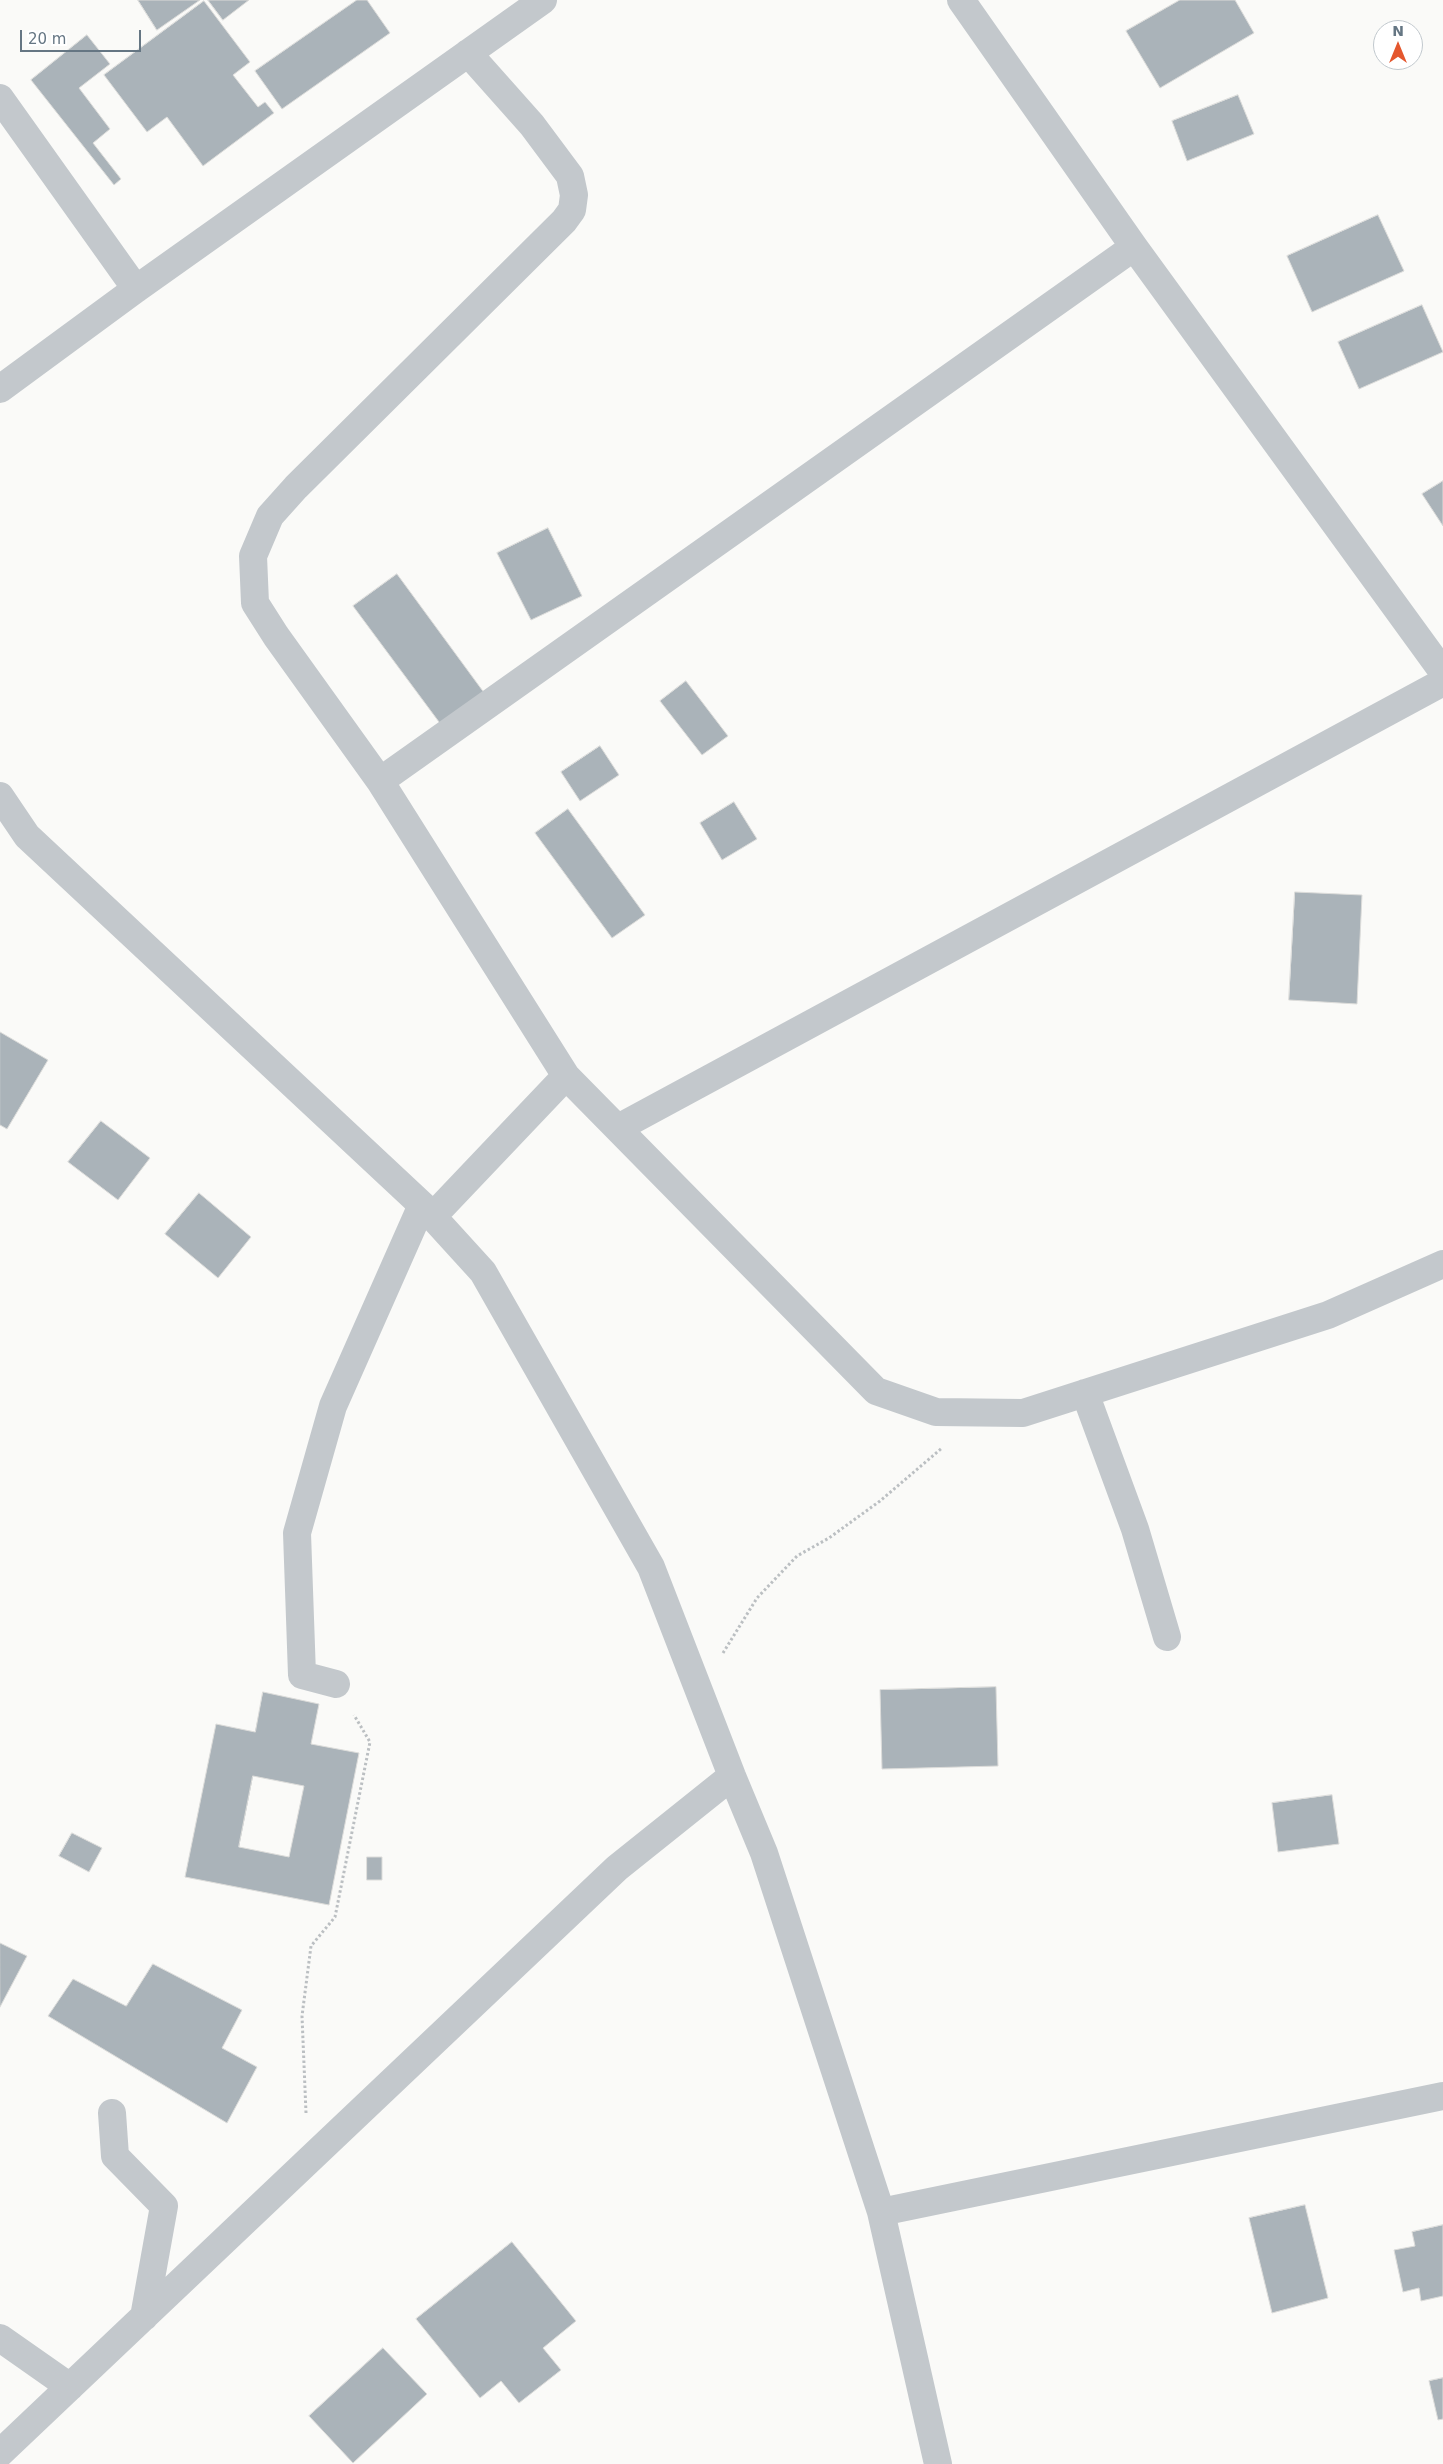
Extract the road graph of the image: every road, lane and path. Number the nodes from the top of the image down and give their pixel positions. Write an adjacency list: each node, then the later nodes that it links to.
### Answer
1 (543, 0): 3 (street)
2 (961, 0): 6 (street)
3 (518, 9): 4 (street)
4 (468, 54): 7 (street); 11 (street)
5 (0, 98): 7 (street)
6 (1134, 247): 9 (street); 11 (street)
7 (136, 289): 8 (street)
8 (0, 389)
9 (1443, 672)
10 (1443, 682): 14 (street)
11 (380, 781): 13 (street)
12 (0, 796): 15 (street)
13 (566, 1076): 14 (street); 15 (street)
14 (618, 1128): 18 (street)
15 (428, 1210): 20 (street); 21 (street)
16 (1443, 1264): 17 (street)
17 (1085, 1394): 18 (street); 19 (street)
18 (956, 1412): 21 (path)
19 (1167, 1637)
20 (336, 1684): 25 (path)
21 (700, 1692): 22 (street)
22 (732, 1776): 25 (street); 26 (street)
23 (1443, 2096): 26 (street)
24 (112, 2113): 27 (street)
25 (308, 2161): 27 (street)
26 (881, 2212): 31 (street)
27 (144, 2317): 29 (street)
28 (0, 2338): 29 (street)
29 (70, 2387): 30 (street)
30 (0, 2453)
31 (938, 2464)

